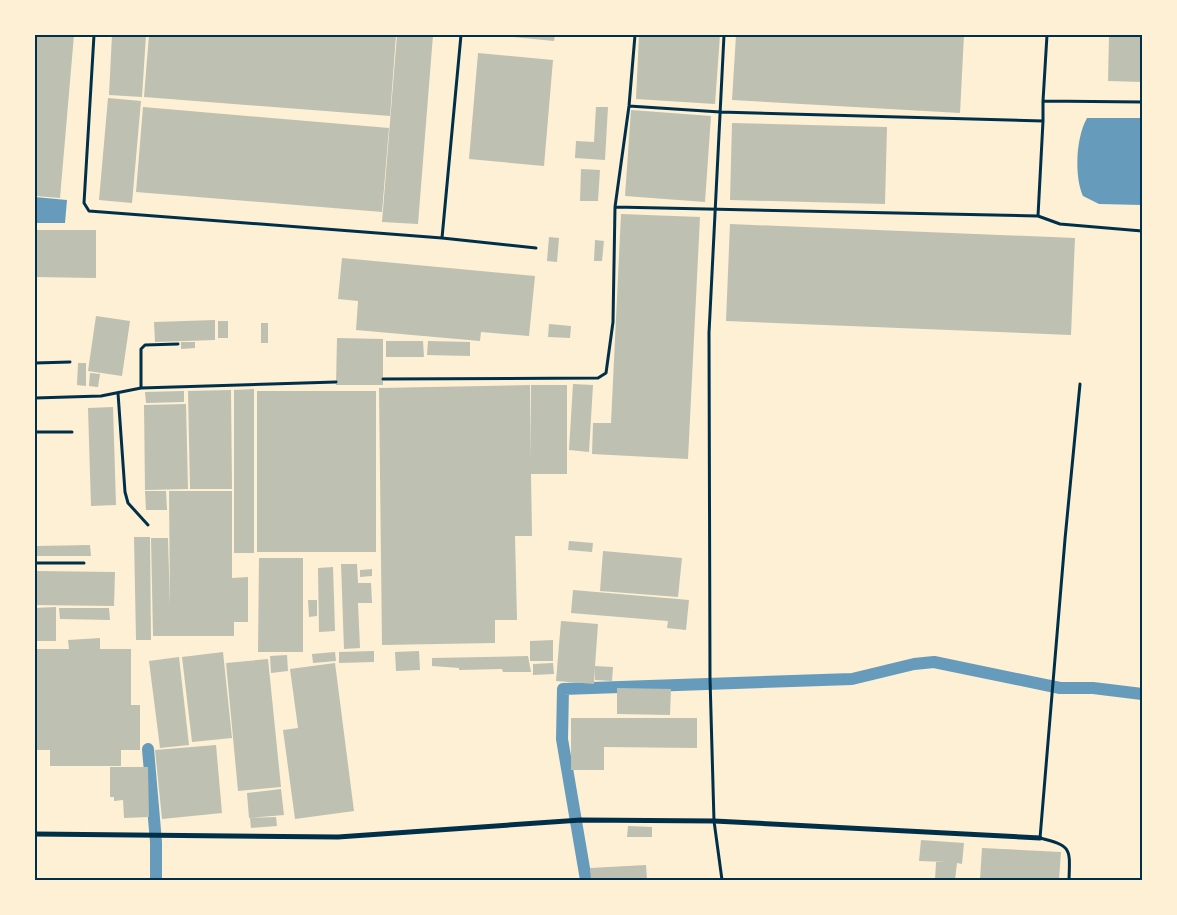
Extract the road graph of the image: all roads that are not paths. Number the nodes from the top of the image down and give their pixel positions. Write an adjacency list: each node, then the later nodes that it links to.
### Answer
1 (94, 35): 15 (lane)
2 (461, 35): 15 (lane)
3 (635, 35): 8 (lane)
4 (724, 35): 9 (lane)
5 (1047, 35): 6 (lane)
6 (1043, 101): 7 (lane); 10 (lane)
7 (1142, 102)
8 (629, 106): 9 (lane); 11 (lane)
9 (720, 112): 10 (lane); 12 (lane)
10 (1043, 121): 13 (lane)
11 (615, 207): 12 (lane); 20 (lane)
12 (716, 209): 13 (lane); 31 (lane)
13 (1038, 216): 14 (lane)
14 (1142, 231)
15 (442, 238): 16 (lane)
16 (536, 248)
17 (178, 344): 23 (lane)
18 (70, 362): 19 (lane)
19 (35, 363)
20 (383, 380)
21 (336, 382): 23 (lane)
22 (1080, 384): 33 (lane)
23 (141, 388): 24 (lane)
24 (118, 393): 25 (lane); 28 (lane)
25 (35, 398)
26 (35, 432): 27 (lane)
27 (72, 432)
28 (148, 525)
29 (35, 563): 30 (lane)
30 (84, 563)
31 (714, 821): 32 (street); 33 (street); 34 (lane)
32 (35, 834)
33 (1040, 838): 35 (lane)
34 (722, 880)
35 (1069, 880)

